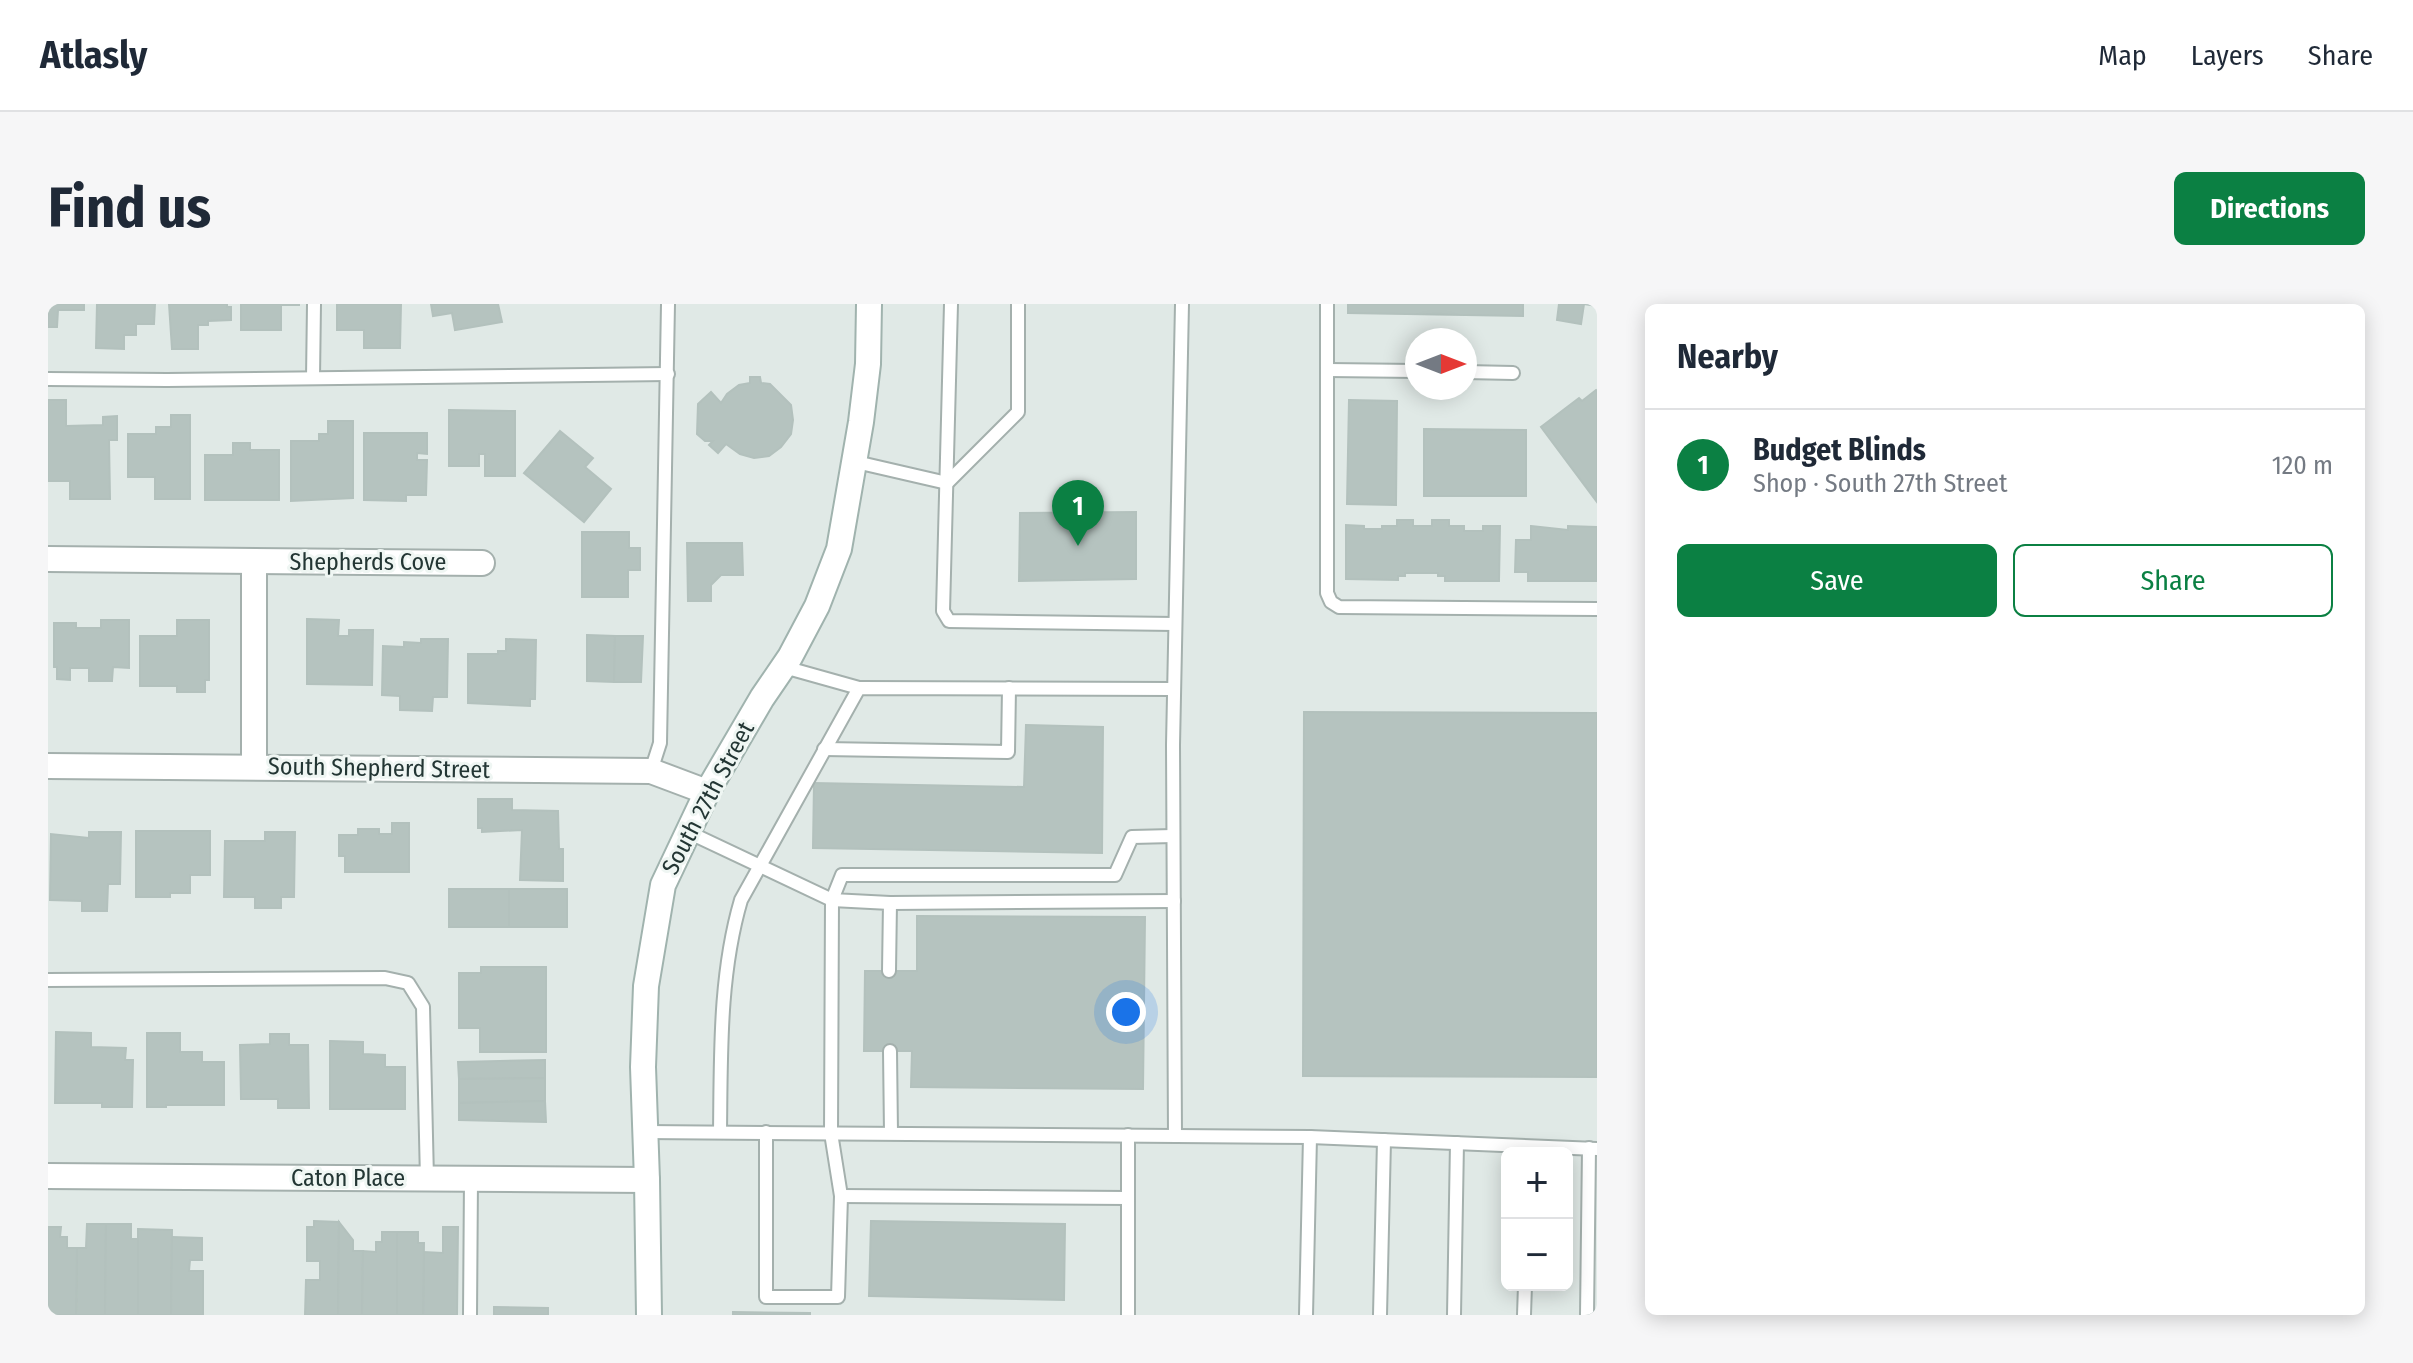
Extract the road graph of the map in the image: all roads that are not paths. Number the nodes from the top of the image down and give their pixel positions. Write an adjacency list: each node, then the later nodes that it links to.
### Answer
1 (314, 304): 13 (lane)
2 (668, 304): 12 (lane)
3 (869, 304): 15 (street, South 27th Street)
4 (951, 304): 16 (lane)
5 (1018, 304): 16 (lane)
6 (1182, 304): 21 (lane)
7 (1327, 304): 8 (lane)
8 (1328, 370): 9 (lane); 20 (lane)
9 (1405, 371)
10 (1477, 372): 11 (lane)
11 (1513, 373)
12 (668, 374): 13 (lane); 29 (lane)
13 (313, 378): 14 (lane)
14 (48, 379)
15 (856, 462): 16 (lane); 22 (street, South 27th Street)
16 (947, 483): 21 (lane)
17 (48, 559): 18 (street, Shepherds Cove)
18 (254, 561): 19 (street, Shepherds Cove); 28 (street, Shepherds Cove)
19 (482, 563)
20 (1597, 609)
21 (1175, 624): 25 (lane)
22 (784, 667): 23 (lane); 30 (street, South 27th Street)
23 (859, 688): 24 (lane); 26 (lane)
24 (1009, 688): 25 (lane); 26 (lane)
25 (1174, 689): 32 (lane)
26 (824, 749): 33 (lane)
27 (48, 766): 28 (street, South Shepherd Street)
28 (254, 767): 29 (street, South Shepherd Street)
29 (651, 771): 30 (street, South Shepherd Street)
30 (707, 792): 31 (street, South 27th Street)
31 (688, 832): 33 (lane); 40 (street, South 27th Street)
32 (1173, 836): 34 (lane); 35 (lane)
33 (758, 866): 34 (lane); 41 (lane)
34 (832, 900): 36 (lane); 43 (lane)
35 (1174, 901): 36 (lane); 46 (lane)
36 (890, 903): 37 (lane)
37 (889, 971)
38 (48, 980): 54 (lane)
39 (890, 1051): 44 (lane)
40 (645, 1132): 41 (lane); 56 (street, South 27th Street)
41 (720, 1132): 42 (lane)
42 (766, 1132): 43 (lane); 57 (lane)
43 (831, 1133): 44 (lane); 57 (lane)
44 (891, 1133): 45 (lane)
45 (1128, 1135): 46 (lane); 58 (lane)
46 (1175, 1136): 47 (lane)
47 (1310, 1137): 48 (lane); 63 (lane)
48 (1384, 1140): 49 (lane); 64 (lane)
49 (1457, 1143): 50 (lane); 65 (lane)
50 (1501, 1147)
51 (1573, 1149): 52 (lane)
52 (1593, 1149): 67 (lane)
53 (48, 1176): 54 (street, Caton Place)
54 (427, 1179): 55 (street, Caton Place)
55 (471, 1179): 56 (street, Caton Place); 60 (lane)
56 (647, 1180): 61 (street, South 27th Street)
57 (841, 1196): 58 (lane)
58 (1127, 1198): 62 (lane)
59 (1525, 1291): 66 (lane)
60 (470, 1315)
61 (649, 1315)
62 (1128, 1315)
63 (1306, 1315)
64 (1380, 1315)
65 (1454, 1315)
66 (1524, 1315)
67 (1587, 1315)

